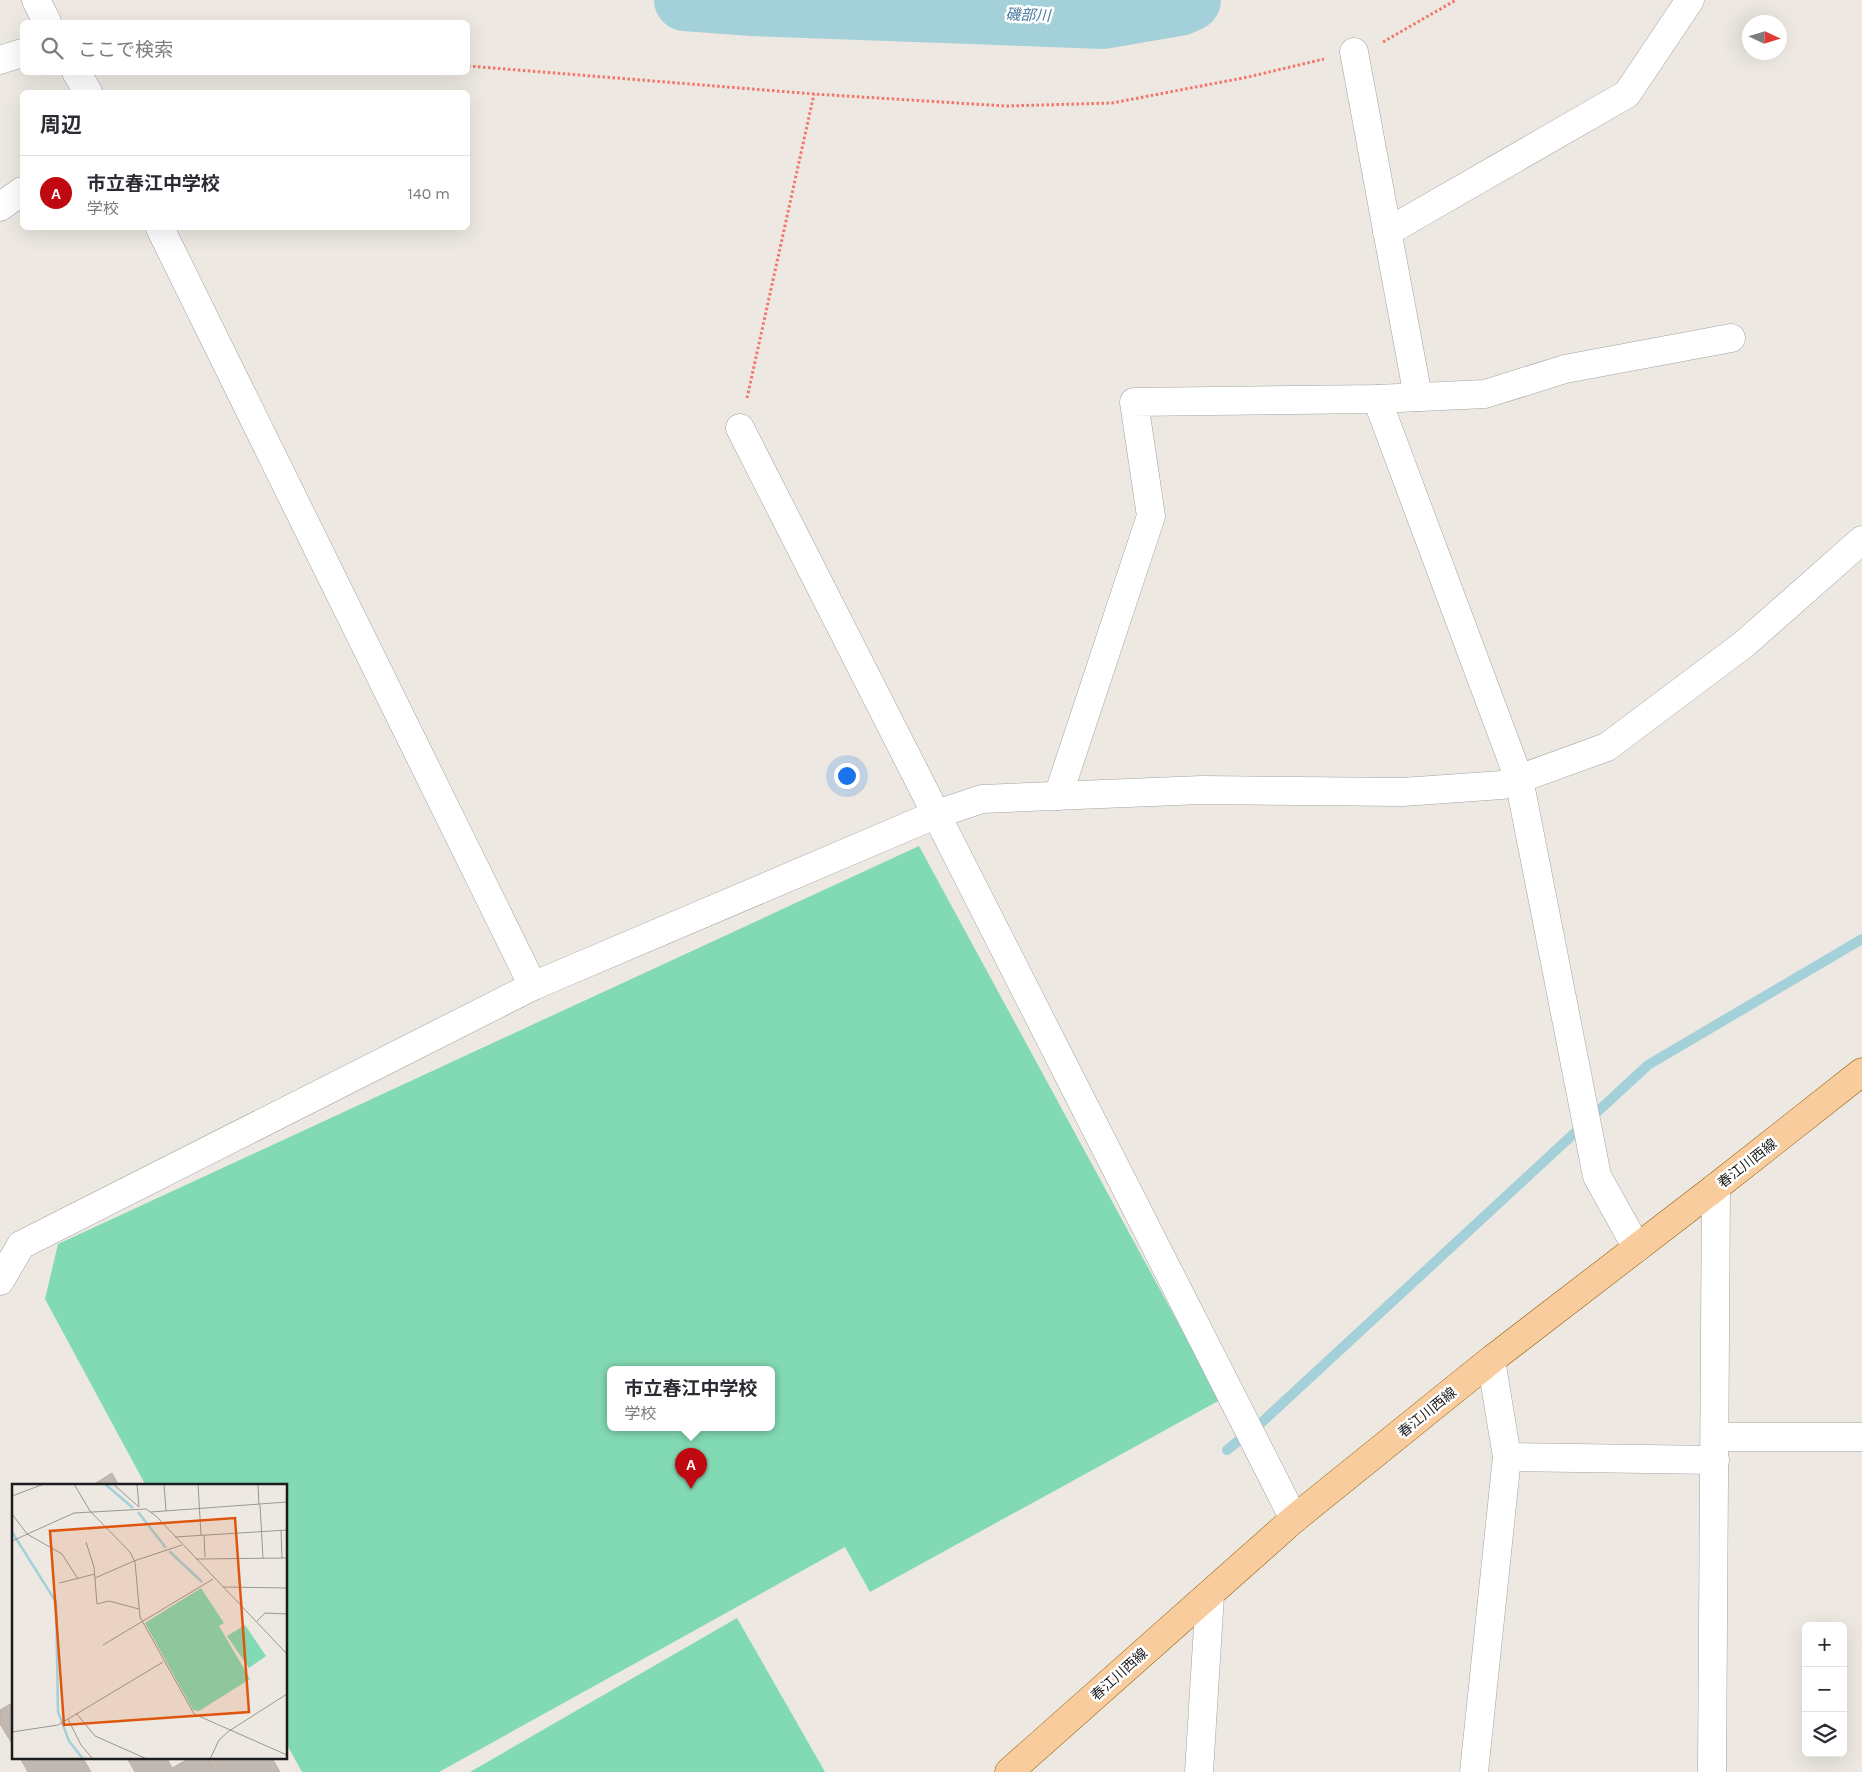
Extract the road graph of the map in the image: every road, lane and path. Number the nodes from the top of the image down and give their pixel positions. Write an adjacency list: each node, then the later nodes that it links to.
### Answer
1 (36, 0): 4 (street)
2 (1456, 0): 5 (path)
3 (1690, 0): 15 (street)
4 (46, 20)
5 (1354, 52): 11 (path); 15 (street)
6 (20, 54): 7 (street)
7 (0, 60)
8 (470, 66): 11 (path)
9 (78, 75): 10 (street)
10 (87, 90)
11 (814, 94): 19 (path)
12 (20, 192): 13 (street)
13 (0, 207)
14 (161, 230): 24 (street)
15 (1387, 232): 17 (street)
16 (1732, 338): 17 (street)
17 (1418, 396): 18 (street)
18 (1377, 399): 21 (street); 22 (street)
19 (740, 428): 23 (street)
20 (1862, 540): 21 (street)
21 (1519, 779): 22 (street); 27 (street)
22 (1058, 796): 23 (street)
23 (937, 814): 24 (street); 33 (street)
24 (533, 986): 28 (street)
25 (1862, 1072): 26 (main road, 春江川西線)
26 (1716, 1187): 27 (main road, 春江川西線); 31 (street)
27 (1637, 1248): 29 (main road, 春江川西線)
28 (0, 1282)
29 (1491, 1360): 32 (street); 33 (main road, 春江川西線)
30 (1862, 1437): 31 (street)
31 (1715, 1449): 32 (street); 38 (street)
32 (1507, 1457): 37 (street)
33 (1294, 1519): 34 (main road, 春江川西線)
34 (1210, 1594): 35 (main road, 春江川西線); 36 (street)
35 (1009, 1772)
36 (1199, 1772)
37 (1474, 1772)
38 (1712, 1772)

